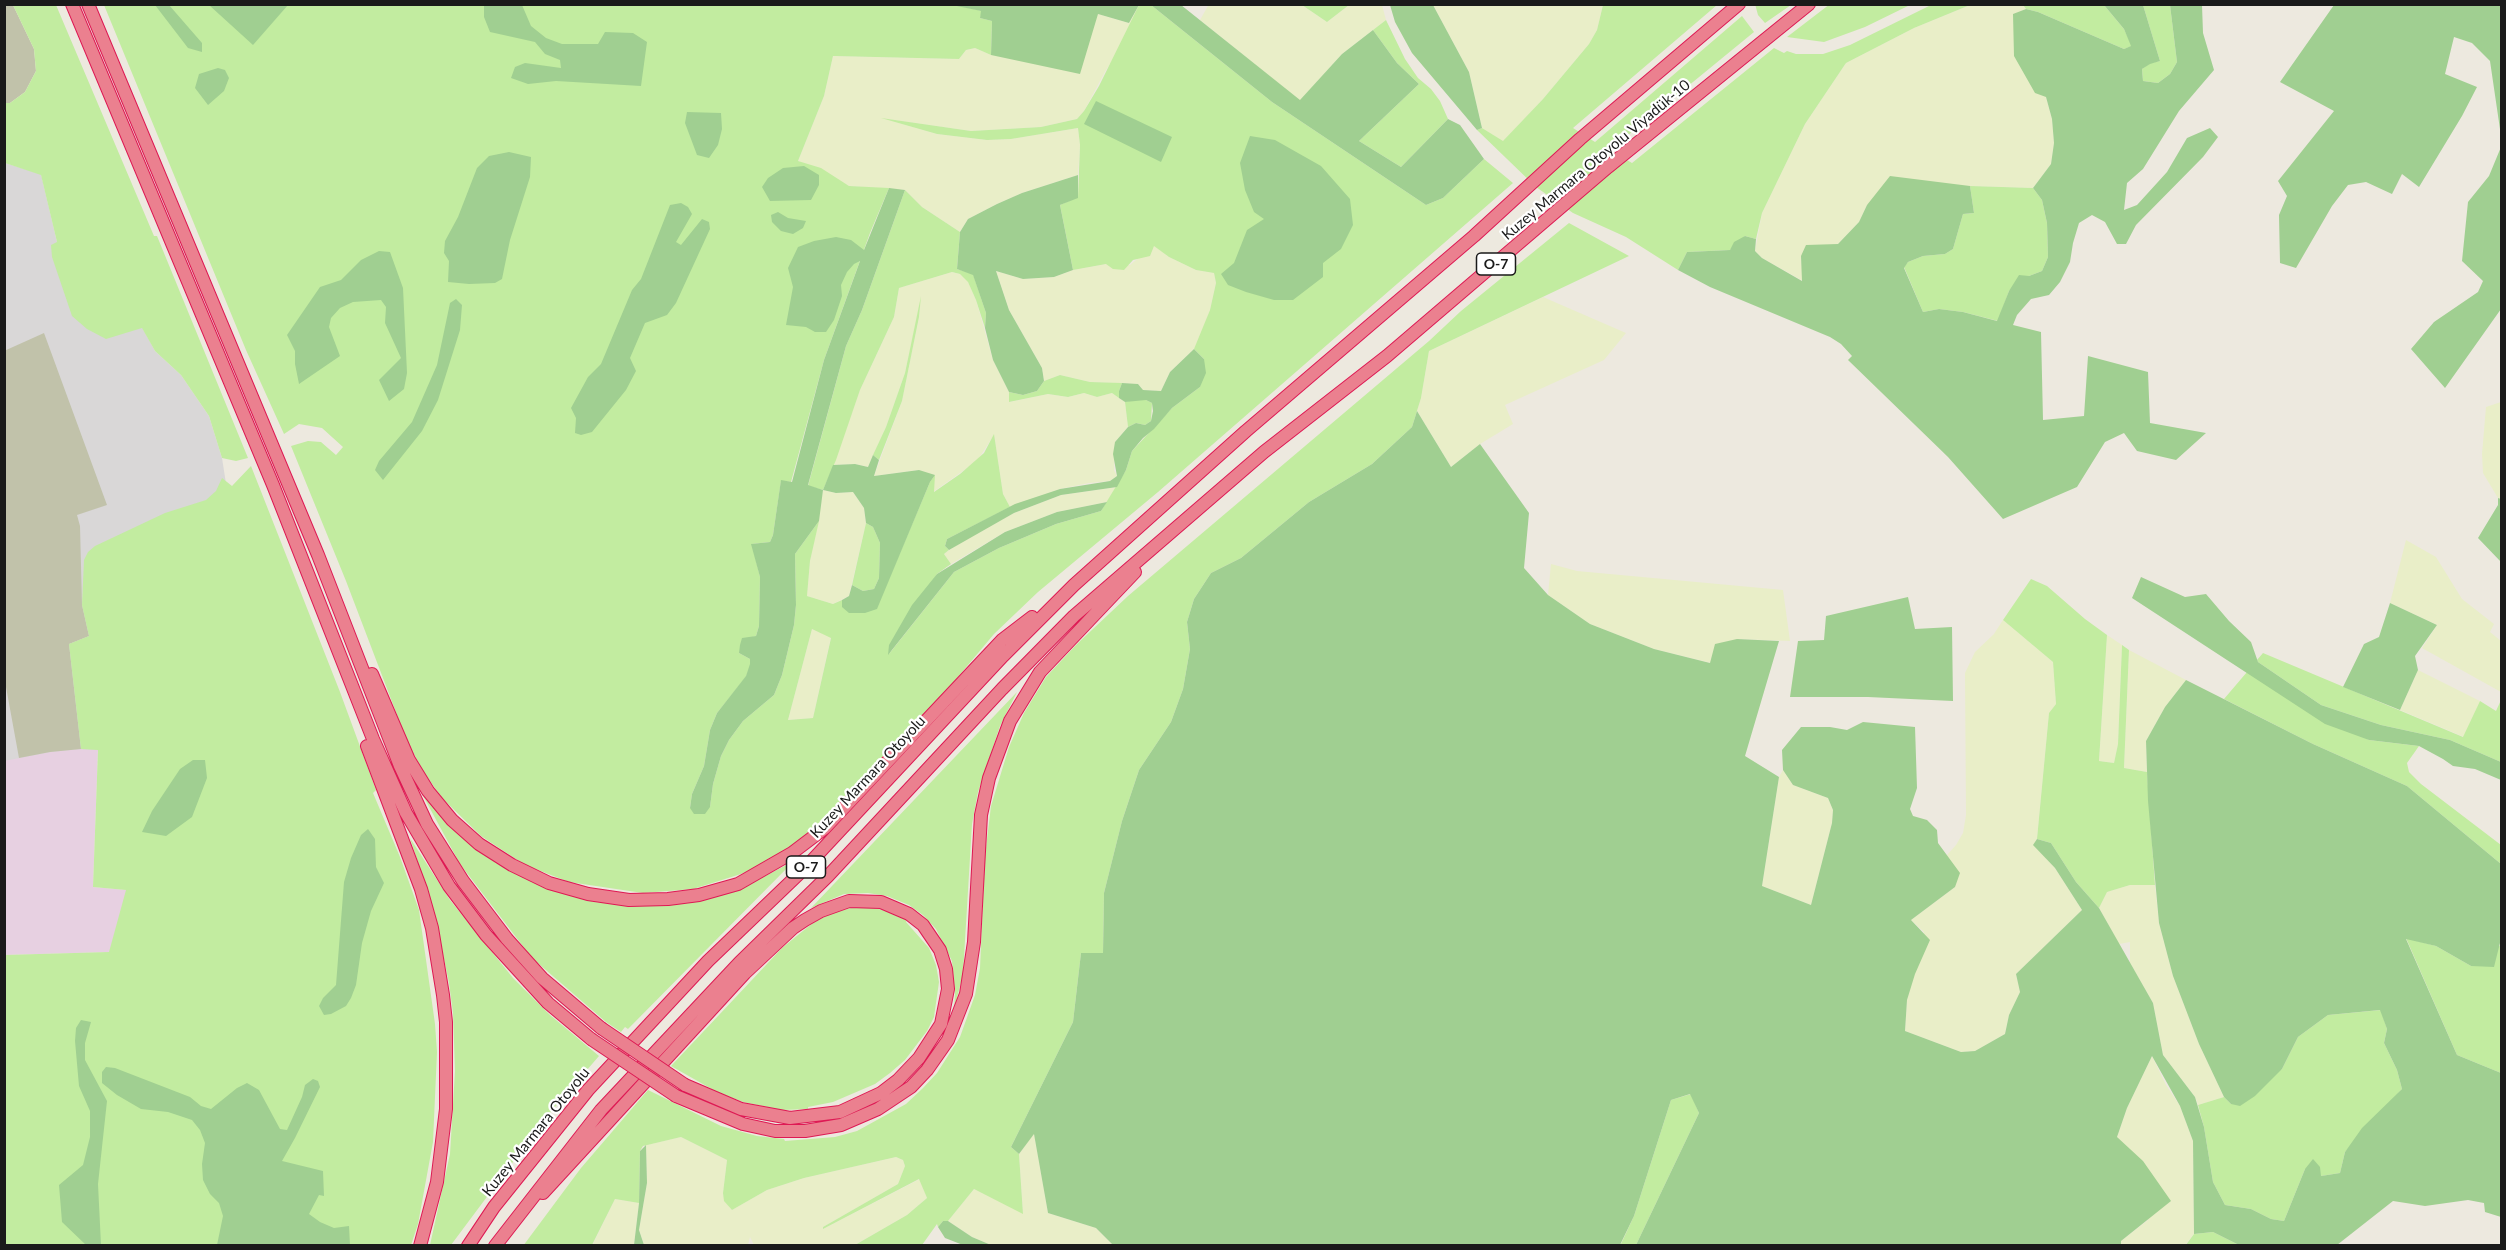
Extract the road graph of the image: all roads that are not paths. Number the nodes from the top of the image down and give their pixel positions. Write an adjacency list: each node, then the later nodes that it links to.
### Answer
1 (72, 4): 8 (highway)
2 (88, 4): 7 (highway)
3 (1738, 4): 5 (highway, Kuzey Marmara Otoyolu Viyadük-10 / O-7)
4 (1809, 4): 6 (highway, Kuzey Marmara Otoyolu Viyadük-10 / O-7)
5 (1163, 504): 9 (highway, Kuzey Marmara Otoyolu / O-7)
6 (1182, 522): 8 (highway, bridge); 12 (highway, O-7)
7 (318, 555): 9 (highway); 12 (highway, bridge)
8 (307, 566): 10 (highway)
9 (1074, 585): 11 (highway, Kuzey Marmara Otoyolu / O-7)
10 (420, 1245)
11 (468, 1245)
12 (495, 1245)

